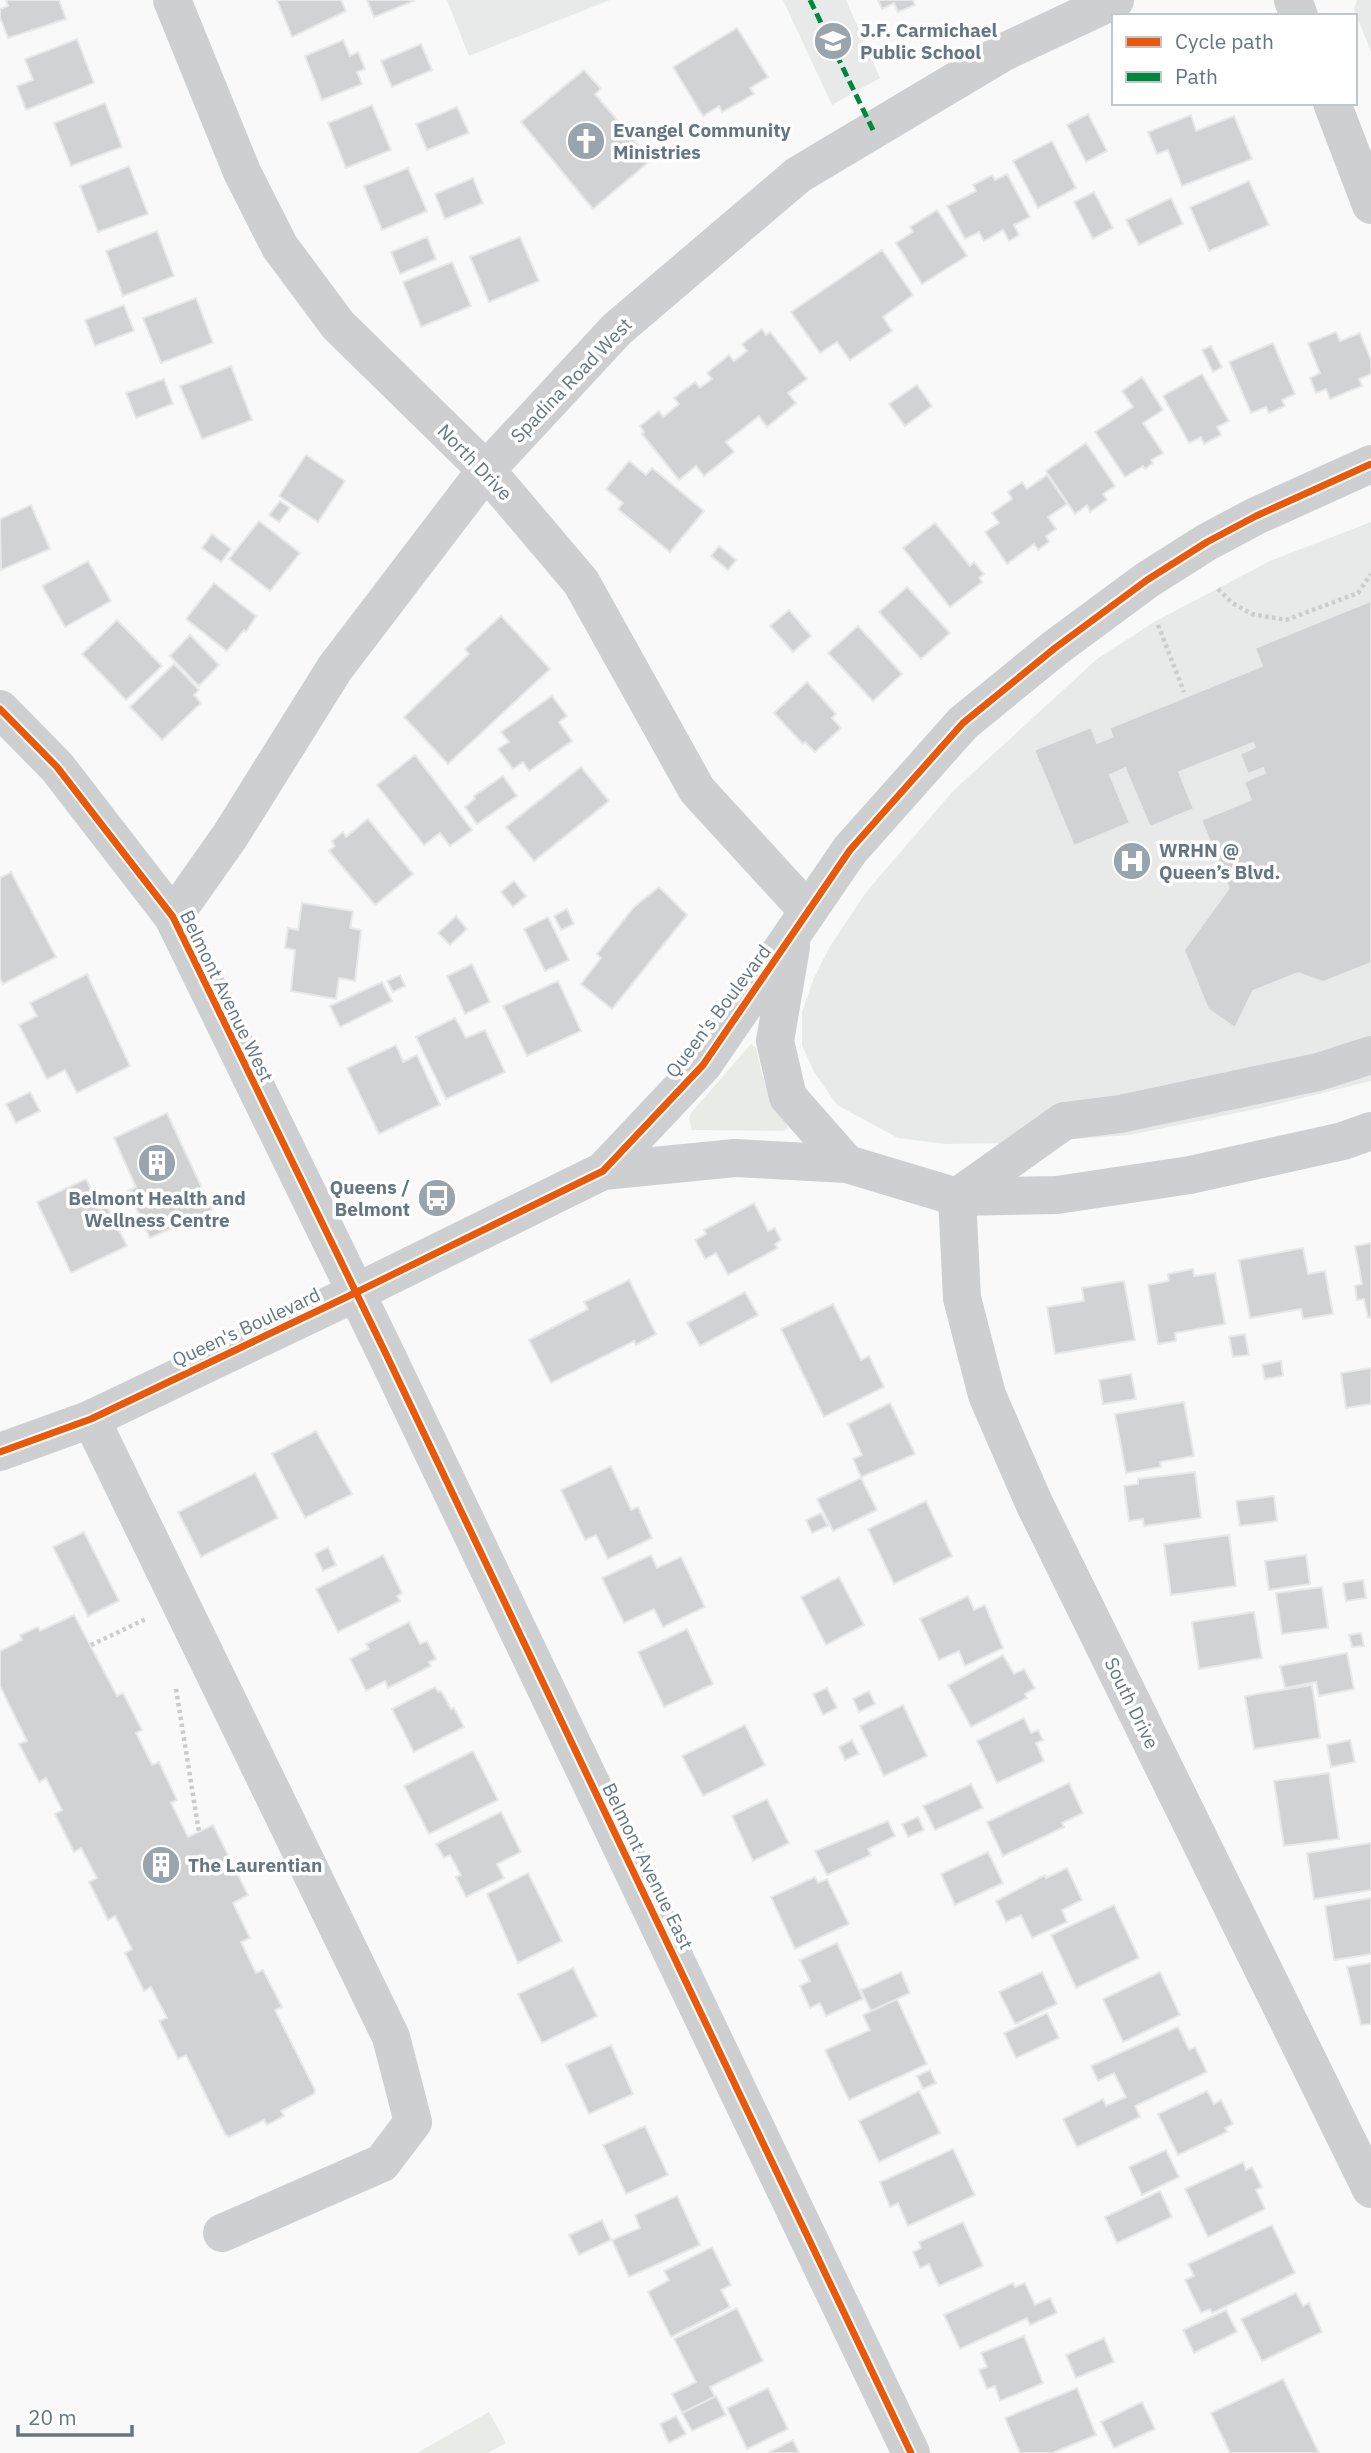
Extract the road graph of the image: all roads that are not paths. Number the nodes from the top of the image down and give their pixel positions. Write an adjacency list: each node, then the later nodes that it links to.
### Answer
1 (172, 0): 6 (street, North Drive)
2 (1115, 0): 6 (street, Spadina Road West)
3 (1333, 105): 4 (street)
4 (1371, 205)
5 (1371, 464): 9 (street, Queen's Boulevard)
6 (486, 470): 8 (street, Spadina Road West); 9 (street, North Drive)
7 (0, 709): 8 (street, Belmont Avenue West)
8 (173, 917): 15 (street, Belmont Avenue West)
9 (800, 924): 12 (street, Queen's Boulevard); 13 (street, Queen's Boulevard)
10 (1371, 1055): 14 (street)
11 (1371, 1131): 14 (street, Queen's Boulevard)
12 (847, 1164): 13 (street, Queen's Boulevard); 14 (street, Queen's Boulevard)
13 (603, 1171): 15 (street, Queen's Boulevard)
14 (957, 1197): 18 (street, South Drive)
15 (355, 1293): 16 (street, Queen's Boulevard); 20 (street, Belmont Avenue East)
16 (90, 1419): 17 (street, Queen's Boulevard); 19 (street)
17 (0, 1452)
18 (1371, 2189)
19 (222, 2233)
20 (911, 2453)

